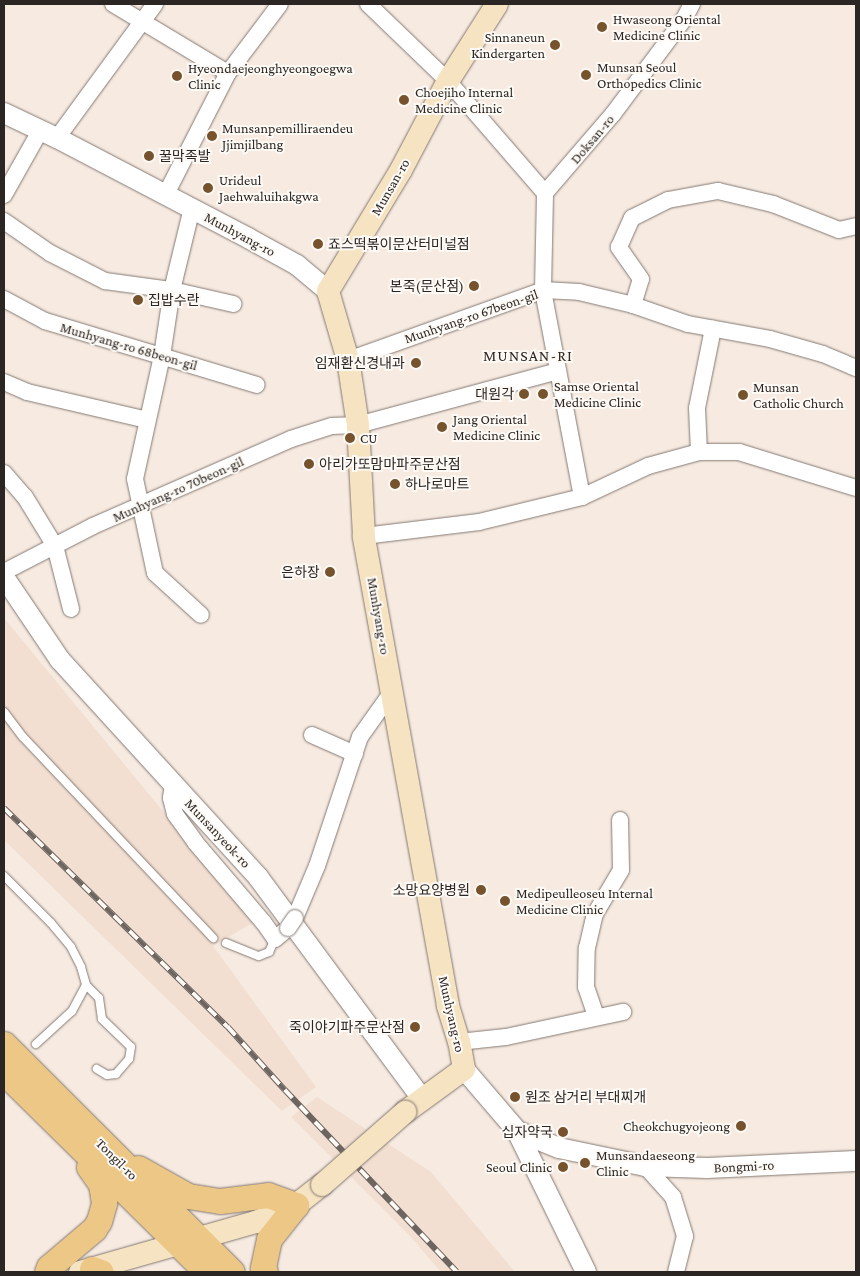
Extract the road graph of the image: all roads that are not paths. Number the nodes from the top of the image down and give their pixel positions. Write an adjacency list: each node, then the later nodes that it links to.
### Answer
1 (113, 4): 7 (street)
2 (155, 4): 7 (street)
3 (280, 4): 8 (street)
4 (498, 4): 9 (main road, Munsan-ro)
5 (692, 4): 12 (street, Doksan-ro)
6 (371, 5): 9 (street)
7 (141, 21): 8 (street); 11 (street)
8 (228, 73): 13 (street)
9 (448, 81): 12 (street); 20 (main road, Munsan-ro)
10 (4, 113): 11 (street, Munhyang-ro)
11 (49, 134): 13 (street, Munhyang-ro); 14 (street)
12 (545, 193): 19 (street)
13 (166, 194): 15 (street, Munhyang-ro)
14 (4, 195)
15 (192, 208): 18 (street); 20 (street, Munhyang-ro)
16 (4, 221): 18 (street)
17 (856, 226): 23 (street)
18 (172, 290): 22 (street); 25 (street)
19 (543, 290): 23 (street, Munhyang-ro 67beon-gil); 26 (street, Munhyang-ro 67beon-gil); 28 (street)
20 (328, 291): 26 (main road, Munhyang-ro)
21 (4, 299): 25 (street, Munhyang-ro 68beon-gil)
22 (233, 304)
23 (632, 305): 24 (street, Munhyang-ro 67beon-gil)
24 (713, 329): 27 (street, Munhyang-ro 67beon-gil); 33 (street)
25 (162, 356): 30 (street, Munhyang-ro 68beon-gil); 31 (street)
26 (348, 360): 32 (main road, Munhyang-ro)
27 (856, 368)
28 (558, 371): 32 (street, Munhyang-ro 70beon-gil); 36 (street)
29 (4, 382): 31 (street)
30 (257, 385)
31 (147, 420): 37 (street)
32 (358, 425): 37 (street, Munhyang-ro 70beon-gil); 38 (main road, Munhyang-ro)
33 (699, 452): 35 (street); 36 (street)
34 (4, 473): 39 (street)
35 (856, 488)
36 (582, 497): 38 (street)
37 (140, 506): 39 (street, Munhyang-ro 70beon-gil); 43 (street)
38 (364, 536): 44 (main road, Munhyang-ro)
39 (55, 546): 40 (street, Munhyang-ro 70beon-gil); 42 (street)
40 (4, 572)
41 (4, 577): 48 (street, Munsanyeok-ro)
42 (70, 609)
43 (201, 615)
44 (392, 692): 47 (street); 57 (main road, Munhyang-ro)
45 (4, 712): 51 (lane)
46 (312, 736): 47 (street)
47 (355, 754): 52 (street)
48 (173, 785): 52 (street); 63 (street, Munsanyeok-ro)
49 (620, 820): 56 (street)
50 (4, 876): 54 (lane)
51 (213, 938)
52 (275, 939): 53 (lane)
53 (226, 944)
54 (86, 986): 59 (lane); 60 (lane)
55 (623, 1012): 56 (street)
56 (596, 1016): 57 (street)
57 (460, 1042): 61 (main road, Munhyang-ro)
58 (4, 1044): 68 (main road, Tongil-ro)
59 (36, 1044)
60 (97, 1068)
61 (464, 1069): 63 (main road); 64 (street, Munhyang-ro)
62 (4, 1072): 65 (main road, Tongil-ro)
63 (414, 1105): 69 (main road, bridge)
64 (517, 1131): 67 (street, Bongmi-ro); 76 (street, Munhyang-ro)
65 (84, 1153): 70 (main road, Tongil-ro); 72 (main road)
66 (856, 1161): 67 (street, Bongmi-ro)
67 (645, 1166): 77 (street)
68 (125, 1168): 69 (main road); 70 (main road, Tongil-ro)
69 (296, 1205): 70 (main road); 75 (main road)
70 (186, 1241): 71 (main road); 73 (main road, Tongil-ro); 74 (main road, Tongil-ro)
71 (91, 1271)
72 (47, 1272)
73 (206, 1272)
74 (232, 1272)
75 (265, 1272)
76 (586, 1272)
77 (676, 1272)

